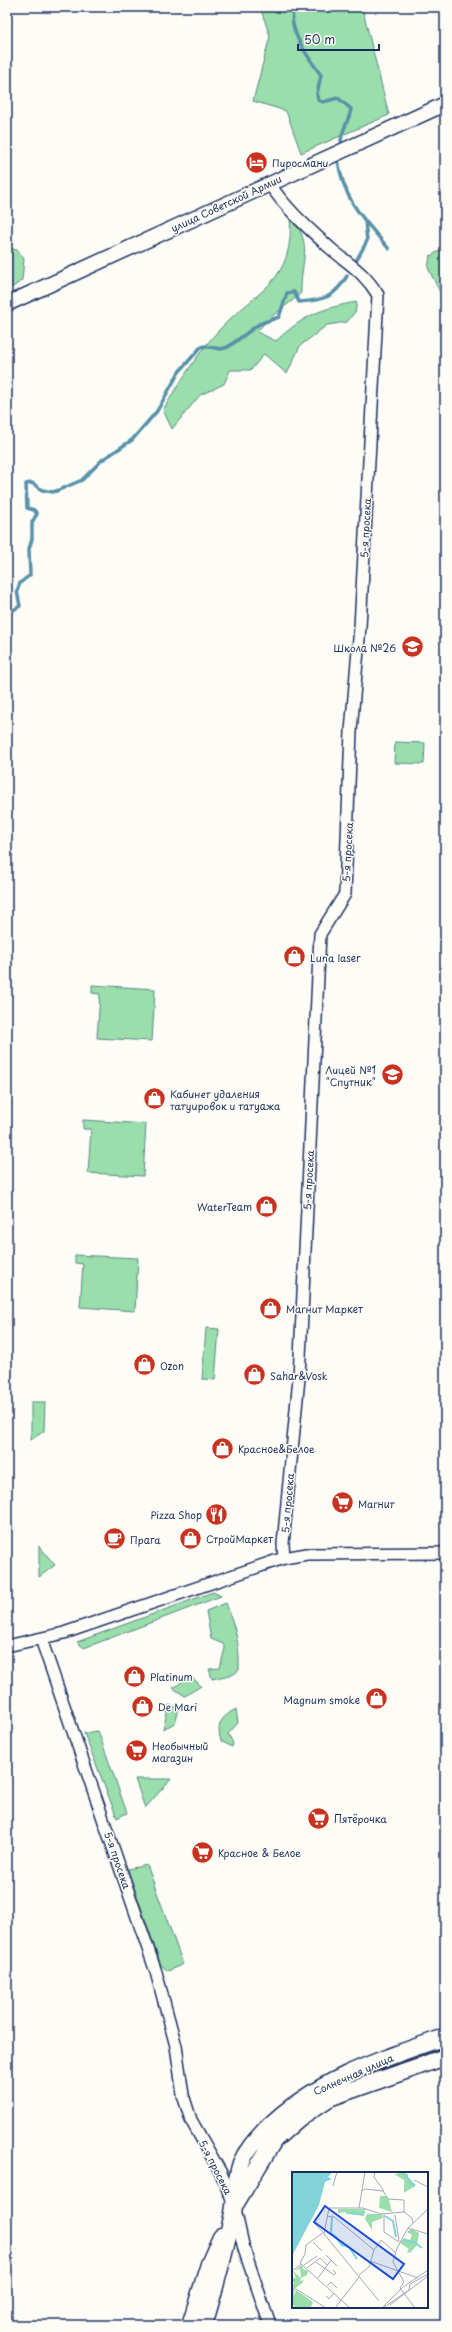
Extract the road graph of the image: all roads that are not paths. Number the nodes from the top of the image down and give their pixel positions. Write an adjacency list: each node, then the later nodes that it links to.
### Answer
1 (445, 104): 2 (street, улица Советской Армии)
2 (269, 183): 3 (street, улица Советской Армии); 5 (street, 5-я просека)
3 (7, 304)
4 (445, 1553): 5 (street)
5 (284, 1558): 6 (street)
6 (40, 1639): 7 (street); 10 (street, 5-я просека)
7 (7, 1646)
8 (445, 2037): 10 (main road, Солнечная улица)
9 (445, 2057): 10 (main road, Солнечная улица)
10 (234, 2206): 11 (main road); 12 (main road); 13 (street, 5-я просека)
11 (190, 2325)
12 (204, 2325)
13 (270, 2325)

